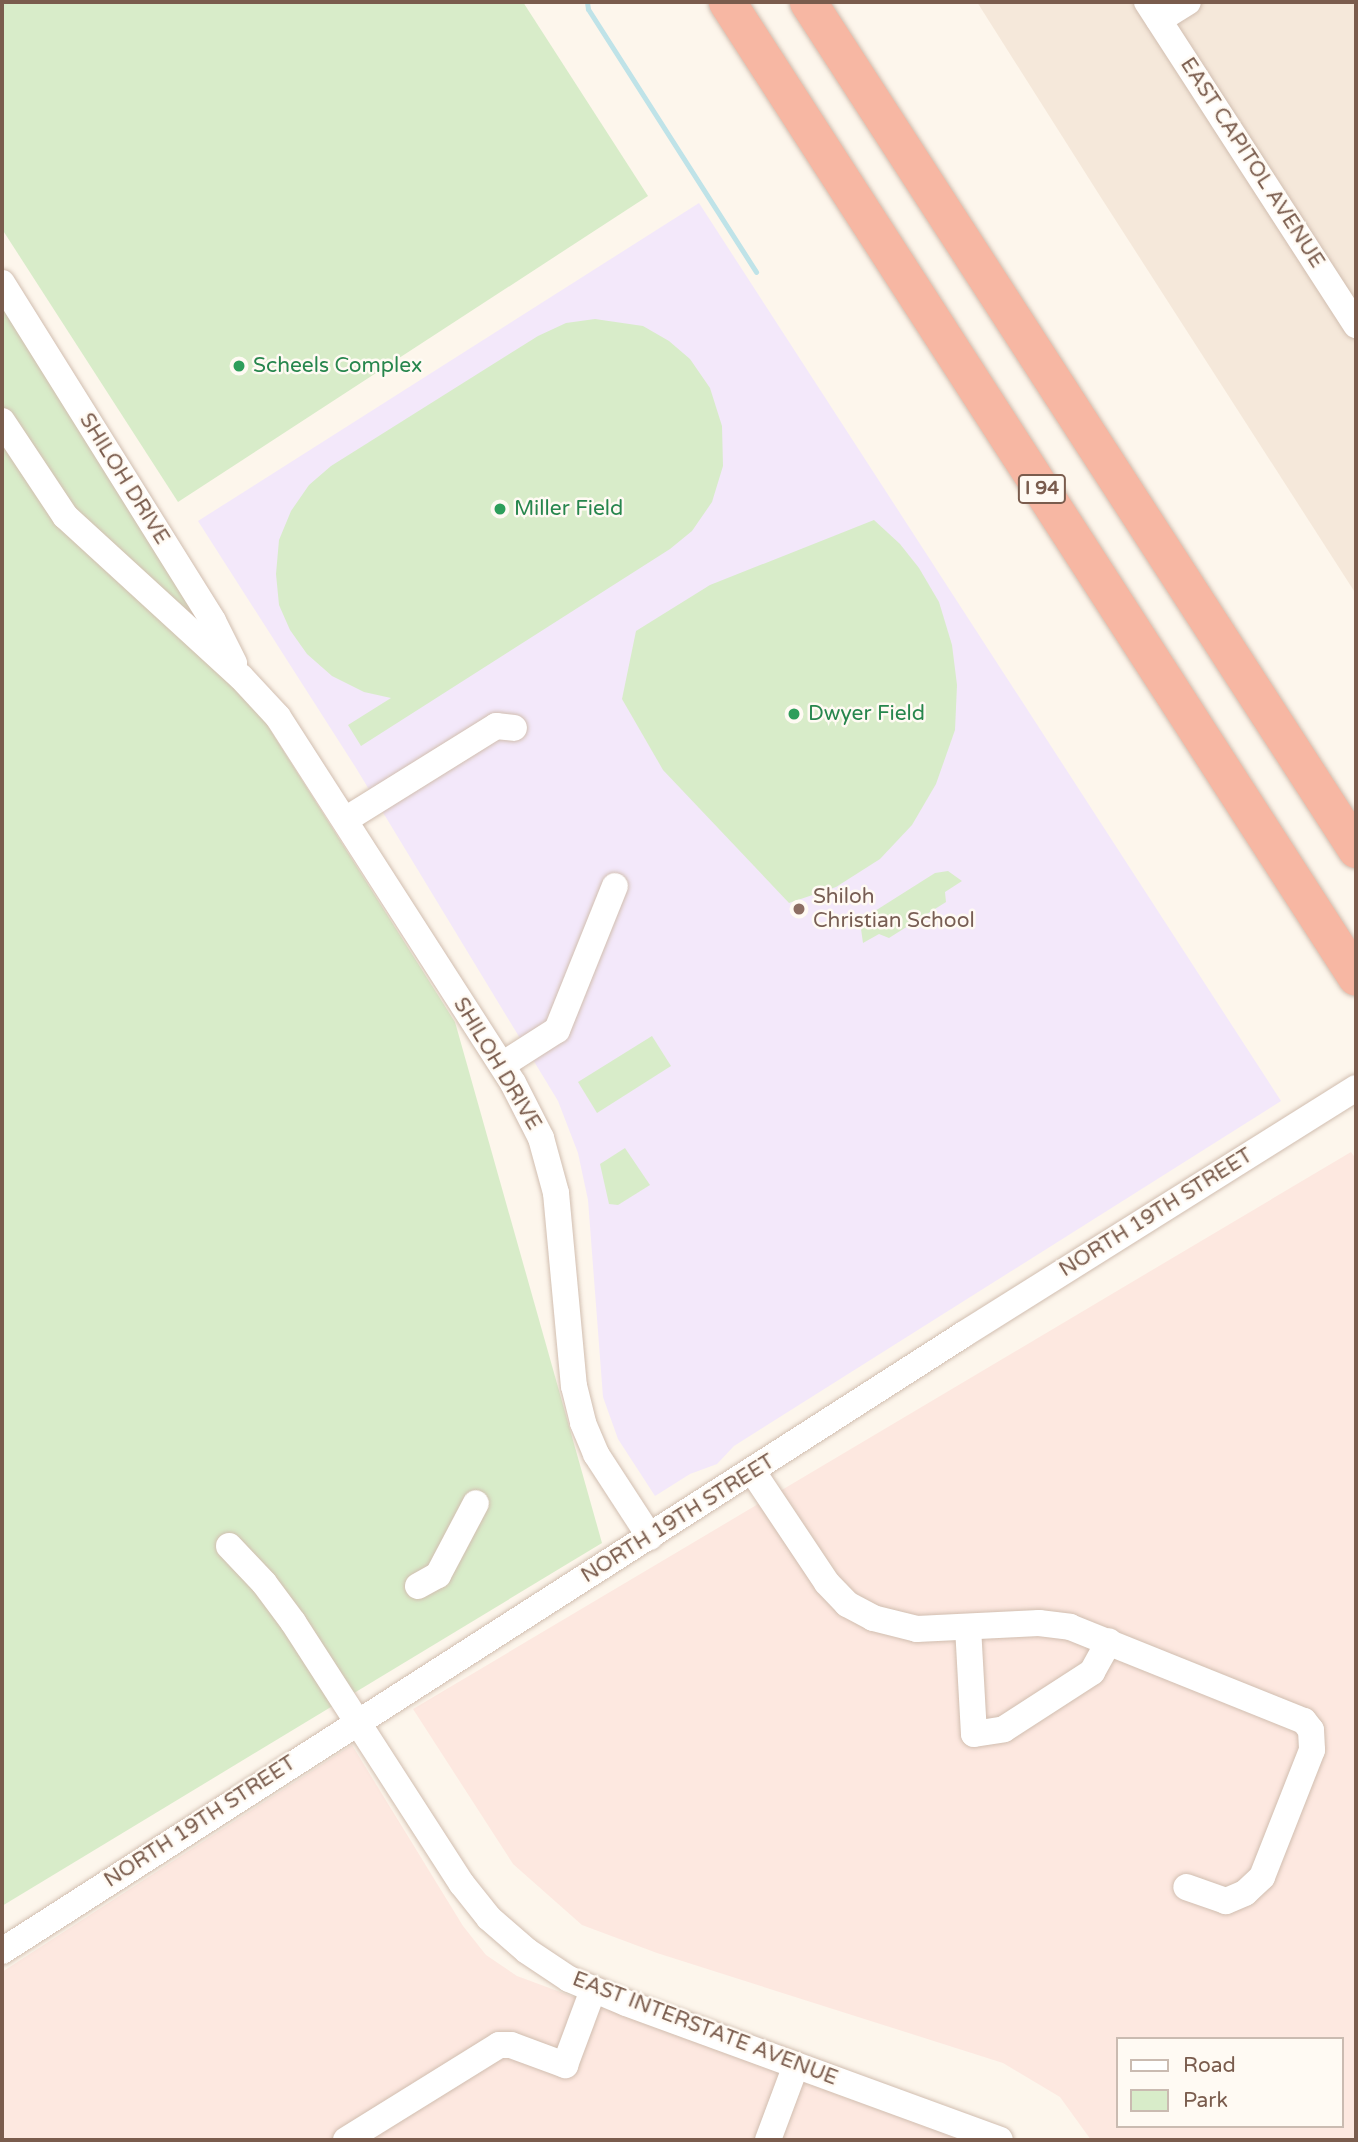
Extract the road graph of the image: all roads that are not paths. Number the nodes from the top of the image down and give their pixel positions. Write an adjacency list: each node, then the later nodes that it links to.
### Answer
1 (727, 2): 13 (highway, I 94)
2 (808, 2): 11 (highway)
3 (1188, 2): 4 (street)
4 (1154, 11): 6 (street, EAST CAPITOL AVENUE)
5 (2, 283): 8 (street, SHILOH DRIVE)
6 (1356, 325)
7 (2, 421): 8 (street, SHILOH DRIVE)
8 (241, 677): 10 (street, SHILOH DRIVE)
9 (514, 728): 10 (street)
10 (345, 820): 14 (street, SHILOH DRIVE)
11 (1356, 849)
12 (615, 886): 14 (street)
13 (1356, 977)
14 (502, 1065): 18 (street, SHILOH DRIVE)
15 (1356, 1089): 16 (street, NORTH 19TH STREET)
16 (753, 1472): 18 (street, NORTH 19TH STREET); 21 (street)
17 (476, 1503): 20 (street)
18 (650, 1537): 23 (street, NORTH 19TH STREET)
19 (229, 1546): 23 (street, EAST INTERSTATE AVENUE)
20 (418, 1586)
21 (968, 1627): 22 (street); 22 (street)
22 (1109, 1641): 24 (street)
23 (357, 1721): 25 (street, NORTH 19TH STREET); 26 (street, EAST INTERSTATE AVENUE)
24 (1186, 1887)
25 (2, 1951)
26 (593, 1990): 27 (street, EAST INTERSTATE AVENUE); 28 (street)
27 (796, 2065): 29 (street); 30 (street, EAST INTERSTATE AVENUE)
28 (346, 2140)
29 (768, 2140)
30 (1000, 2140)

